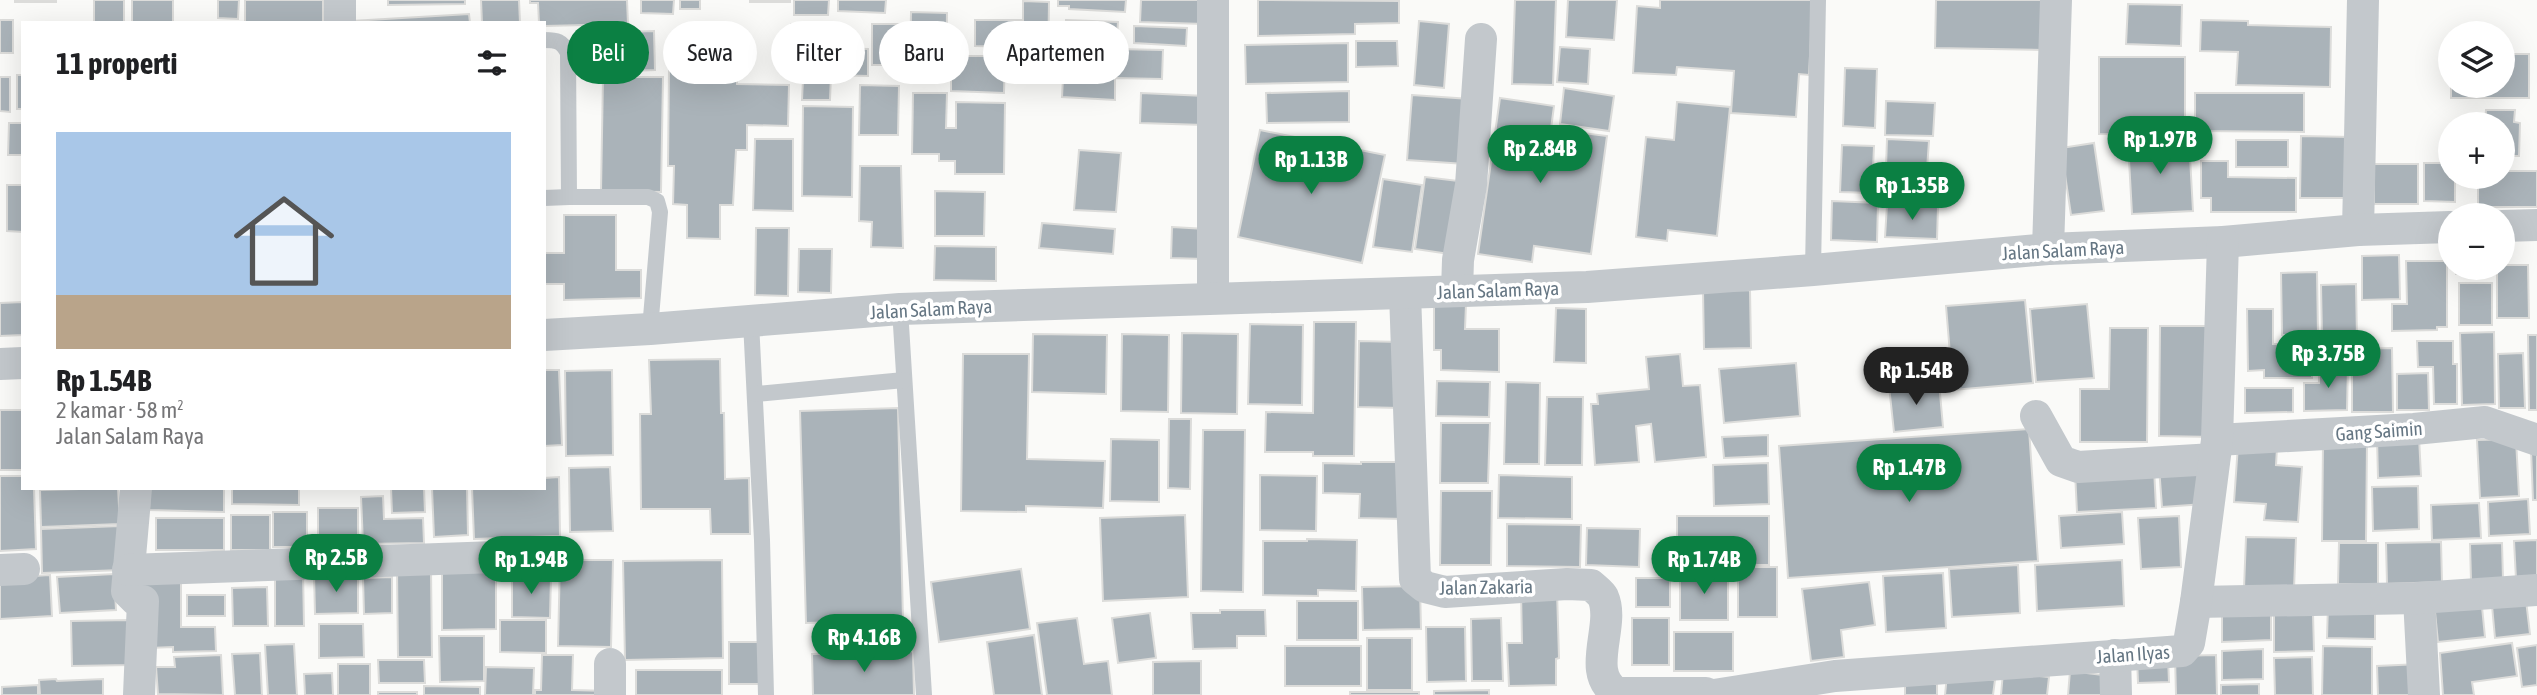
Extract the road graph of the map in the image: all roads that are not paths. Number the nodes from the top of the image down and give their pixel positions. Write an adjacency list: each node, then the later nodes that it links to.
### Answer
1 (340, 0): 6 (street)
2 (1213, 0): 20 (street)
3 (1818, 0): 17 (lane)
4 (2056, 0): 16 (street)
5 (2363, 0): 14 (street)
6 (340, 21)
7 (1481, 39): 18 (street)
8 (546, 40): 9 (lane)
9 (569, 197): 10 (lane); 23 (lane)
10 (546, 198)
11 (2537, 225): 12 (street)
12 (2515, 226)
13 (2438, 227): 14 (street, Jalan Salam Raya)
14 (2358, 230): 15 (street, Jalan Salam Raya)
15 (2223, 242): 16 (street, Jalan Salam Raya); 31 (street, Jalan Ilyas)
16 (2048, 249): 17 (street, Jalan Salam Raya)
17 (1813, 270): 18 (street, Jalan Salam Raya)
18 (1457, 291): 19 (street, Jalan Salam Raya)
19 (1405, 293): 20 (street, Jalan Salam Raya); 42 (street, Jalan Zakaria)
20 (1213, 297): 21 (street, Jalan Salam Raya)
21 (900, 309): 22 (street, Jalan Salam Raya); 27 (lane)
22 (751, 322): 23 (street, Jalan Salam Raya); 28 (lane)
23 (650, 329): 24 (street, Jalan Salam Raya)
24 (546, 335)
25 (21, 363): 26 (street)
26 (0, 364)
27 (904, 380): 28 (lane); 41 (lane)
28 (757, 394): 40 (lane)
29 (2036, 415): 31 (street, Gang Saimin)
30 (2537, 440): 31 (street, Gang Saimin)
31 (2216, 449): 37 (street, Jalan Ilyas)
32 (136, 490): 34 (street)
33 (522, 556): 34 (street)
34 (128, 570): 39 (street)
35 (2537, 590): 36 (street)
36 (2419, 598): 37 (street); 44 (street)
37 (2196, 602): 38 (street, Jalan Ilyas)
38 (2115, 655): 42 (street, Jalan Ilyas); 43 (street)
39 (139, 695)
40 (766, 695)
41 (924, 695)
42 (1712, 695)
43 (2116, 695)
44 (2424, 695)

